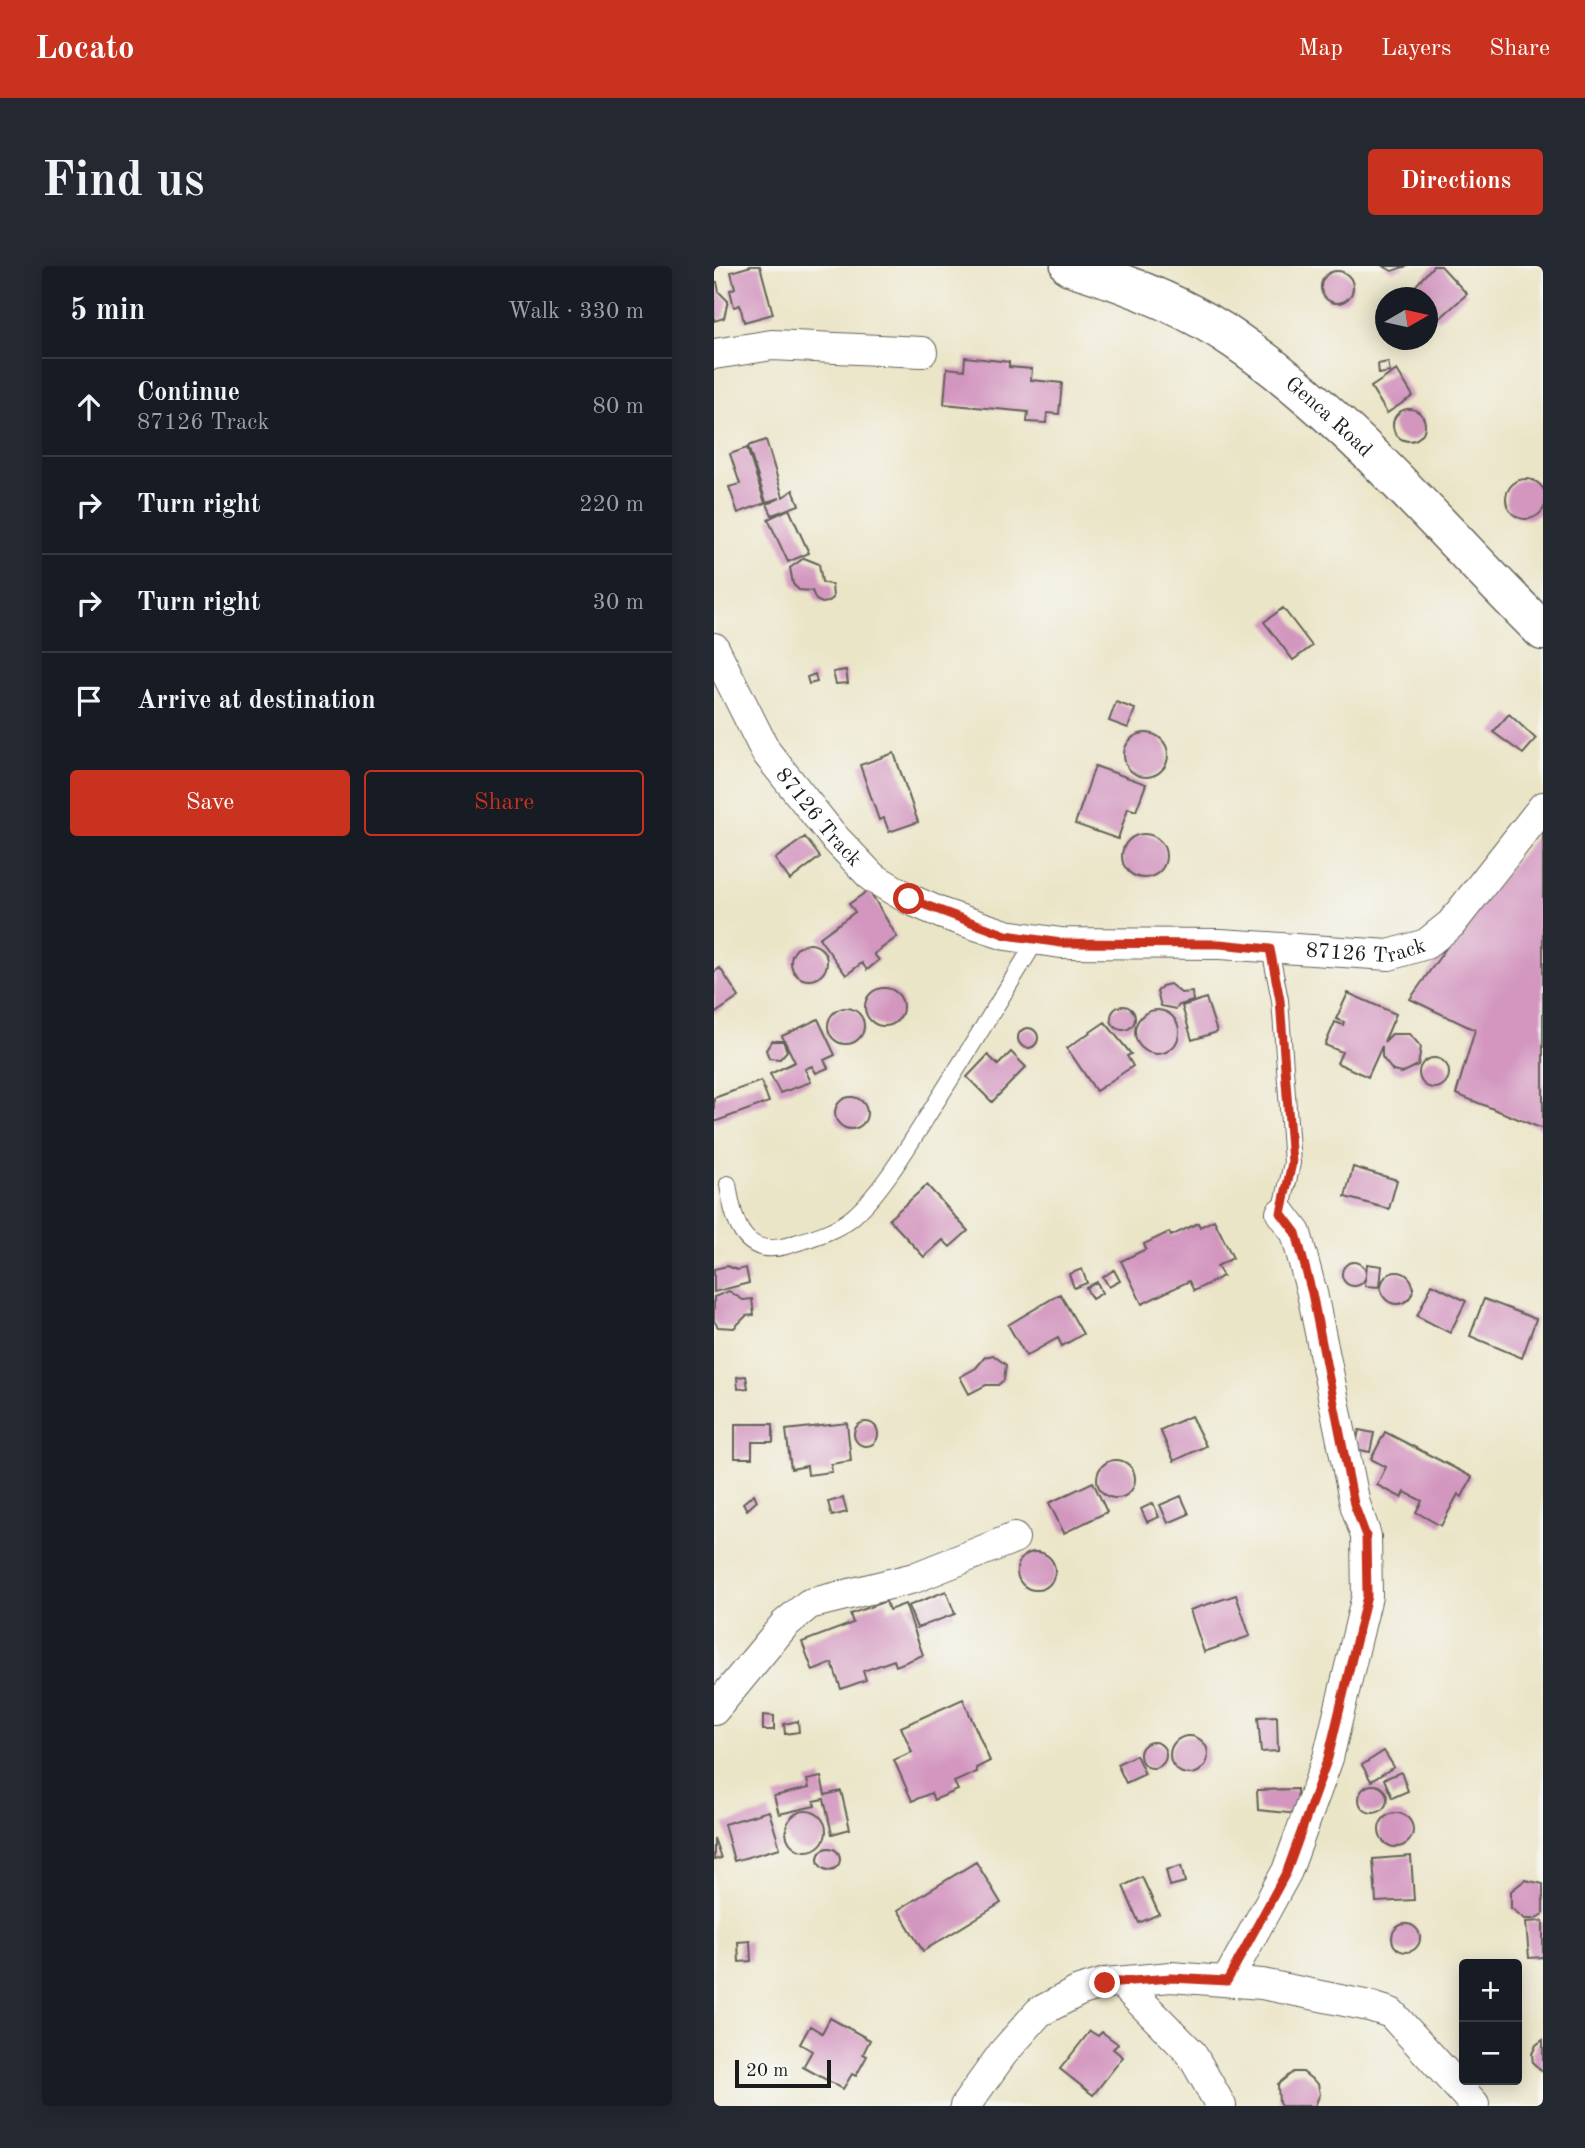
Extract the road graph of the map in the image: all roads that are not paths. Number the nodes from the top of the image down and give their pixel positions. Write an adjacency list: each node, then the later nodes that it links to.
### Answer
1 (1070, 266): 4 (street, Genca Road)
2 (922, 352): 3 (street)
3 (714, 354)
4 (1543, 631)
5 (714, 648): 7 (street, 87126 Track)
6 (1543, 807): 8 (street, 87126 Track)
7 (1037, 939): 8 (street, 87126 Track); 9 (lane)
8 (1270, 949): 10 (lane)
9 (728, 1184)
10 (1281, 1213): 13 (street)
11 (1014, 1538): 12 (street)
12 (714, 1710)
13 (1227, 1981): 14 (street); 15 (street)
14 (1121, 1982): 16 (street); 17 (street)
15 (1474, 2104)
16 (965, 2106)
17 (1221, 2106)

